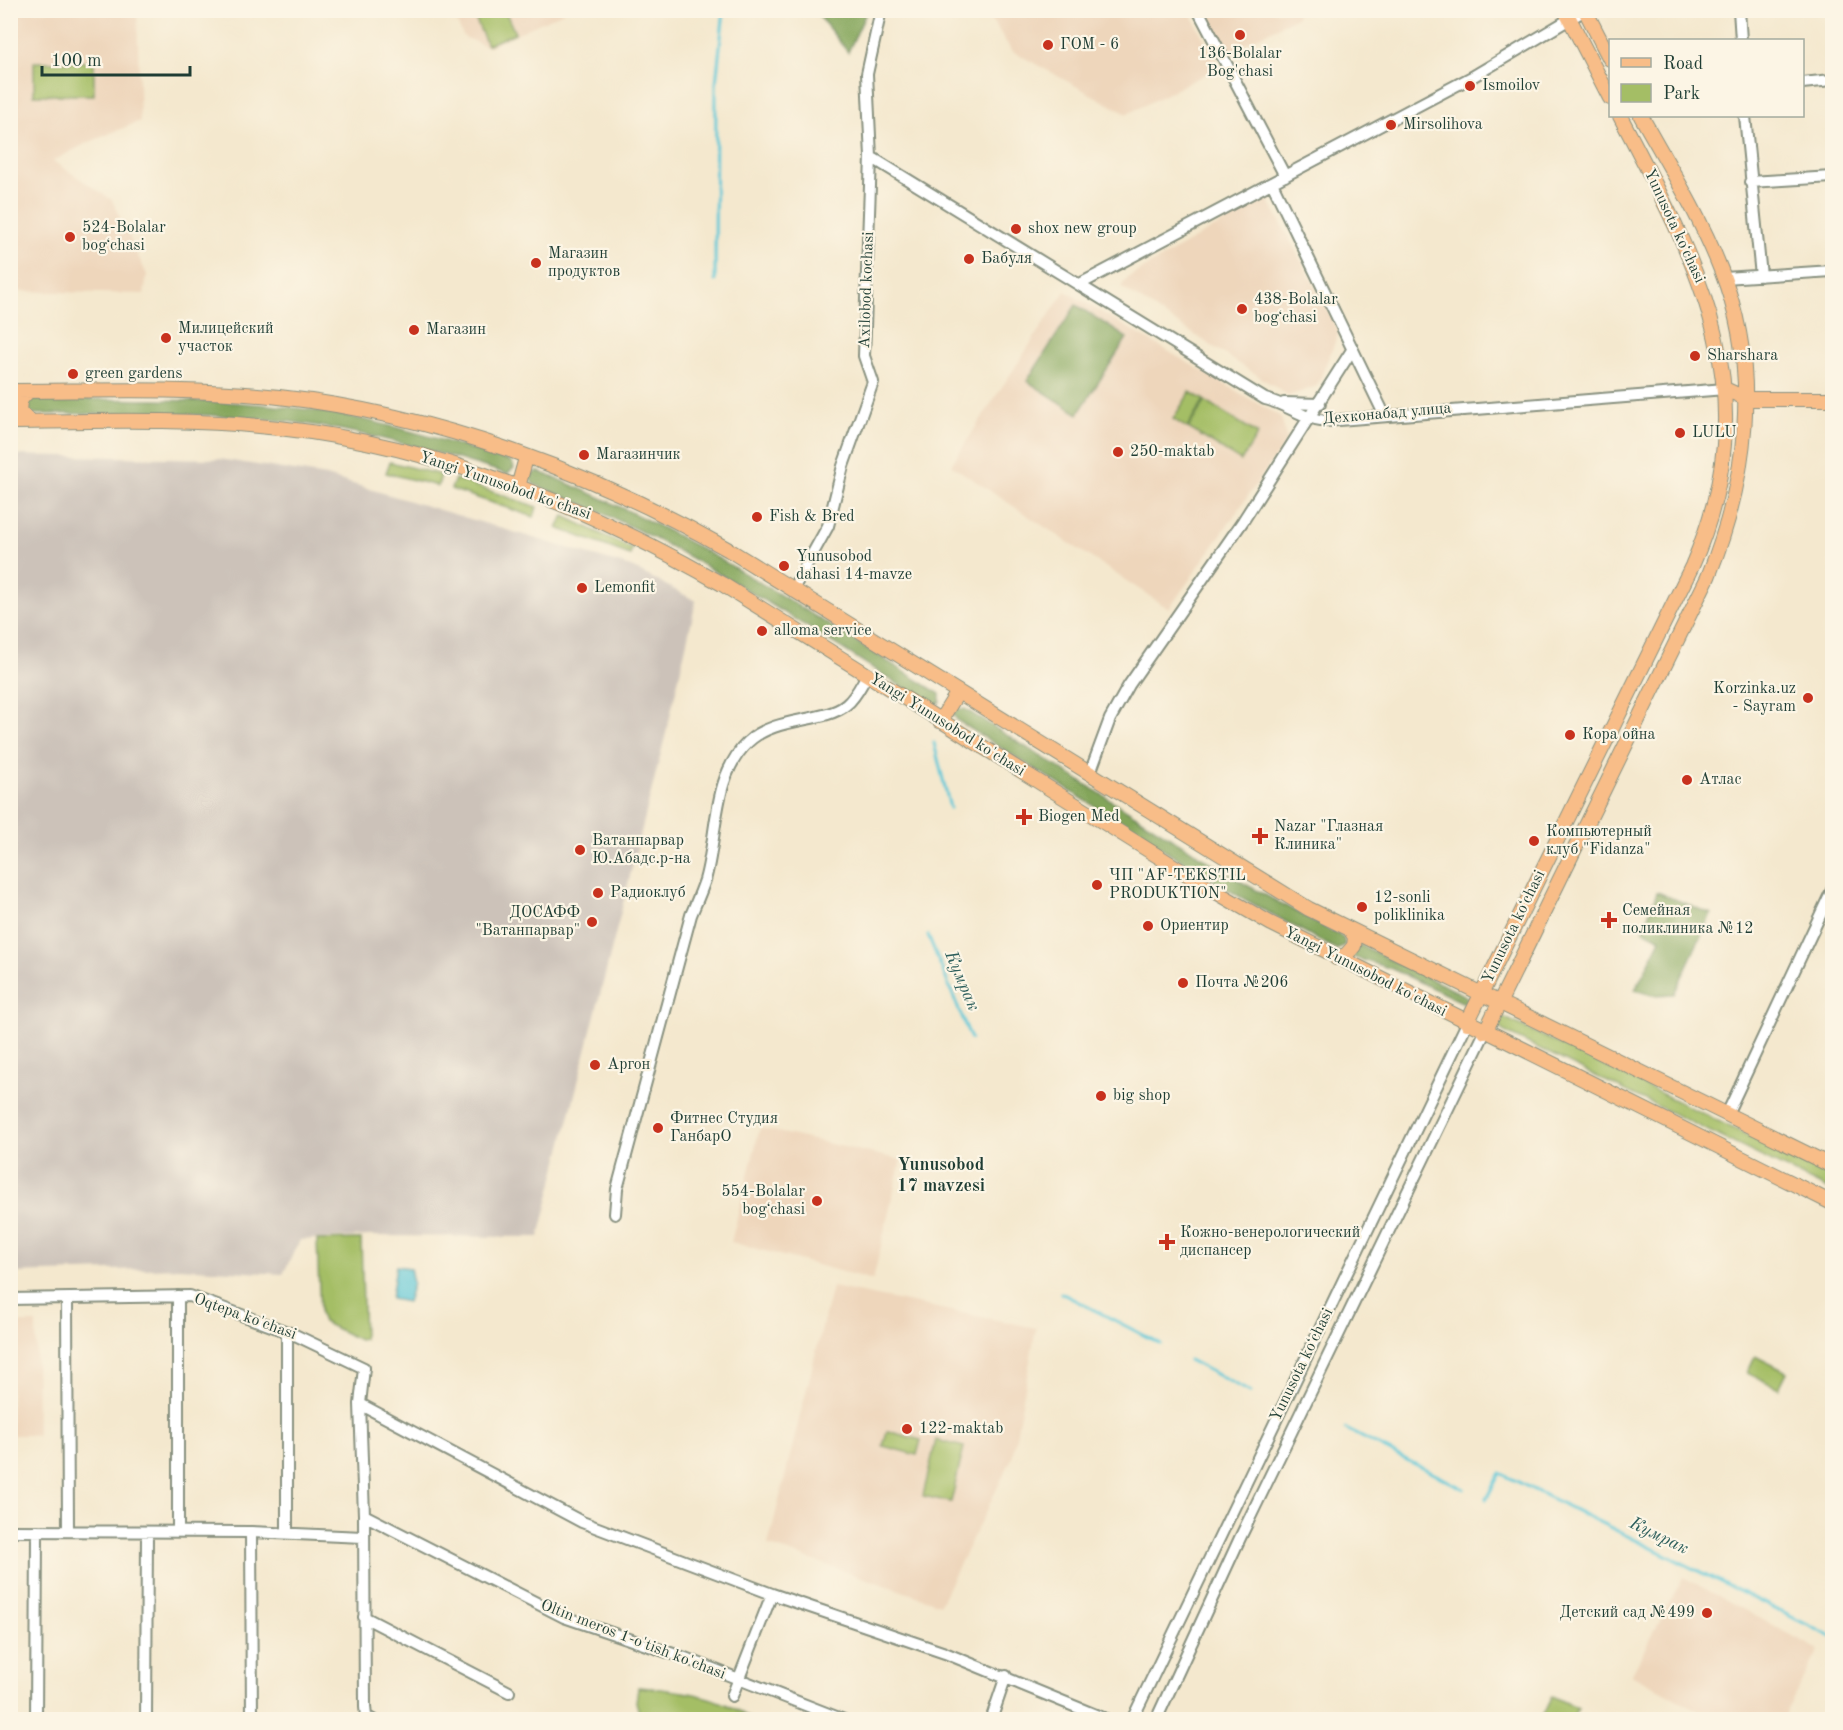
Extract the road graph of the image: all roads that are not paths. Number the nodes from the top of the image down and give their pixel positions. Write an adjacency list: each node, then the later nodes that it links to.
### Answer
1 (880, 10): 14 (street, Axilobod kochasi)
2 (1198, 10): 15 (street)
3 (1739, 10): 6 (street)
4 (1585, 11): 5 (street); 7 (main road)
5 (1567, 15): 10 (main road); 15 (street)
6 (1740, 39)
7 (1609, 54)
8 (1833, 80): 9 (street)
9 (1804, 83)
10 (1609, 94)
11 (1621, 117): 24 (main road, Yunusota koʻchasi)
12 (1642, 117): 21 (main road, Yunusota koʻchasi)
13 (1745, 117): 17 (street)
14 (871, 157): 22 (street); 38 (street, Axilobod kochasi)
15 (1285, 176): 18 (street)
16 (1833, 177): 17 (street)
17 (1750, 182): 20 (street)
18 (1272, 183): 22 (street); 23 (street)
19 (1833, 271): 20 (street)
20 (1761, 276): 21 (street)
21 (1724, 278): 27 (main road, Yunusota koʻchasi)
22 (1080, 284): 29 (street)
23 (1352, 350): 30 (street); 32 (street)
24 (1725, 388): 27 (main road); 31 (main road, Yunusota koʻchasi); 32 (street, Дехконабад улица)
25 (29, 391): 26 (main road, Yangi Yunusobod ko'chasi); 35 (main road); 36 (main road, Yangi Yunusobod ko'chasi)
26 (10, 392)
27 (1747, 399): 28 (main road); 31 (main road); 47 (main road, Yunusota koʻchasi)
28 (1833, 399)
29 (1281, 403): 30 (street); 33 (street)
30 (1320, 404): 33 (street)
31 (1725, 410): 46 (main road, Yunusota koʻchasi)
32 (1384, 414): 33 (street, Дехконабад улица)
33 (1310, 420): 42 (street, Дехконабад улица)
34 (10, 422): 35 (main road, Yangi Yunusobod ko'chasi)
35 (32, 422): 37 (main road, Yangi Yunusobod ko'chasi)
36 (526, 458): 37 (main road); 38 (main road, Yangi Yunusobod ko'chasi)
37 (518, 487): 39 (main road, Yangi Yunusobod ko'chasi)
38 (793, 589): 40 (main road, Yangi Yunusobod ko'chasi)
39 (867, 675): 41 (main road, Yangi Yunusobod ko'chasi); 53 (street)
40 (958, 692): 41 (main road); 42 (main road, Yangi Yunusobod ko'chasi)
41 (940, 721): 45 (main road, Yangi Yunusobod ko'chasi)
42 (1090, 774): 44 (main road, Yangi Yunusobod ko'chasi)
43 (1833, 890): 50 (street)
44 (1351, 931): 45 (main road); 46 (main road, Yangi Yunusobod ko'chasi)
45 (1336, 958): 48 (main road, Yangi Yunusobod ko'chasi)
46 (1481, 995): 47 (main road, Yangi Yunusobod ko'chasi); 48 (main road, Yunusota koʻchasi)
47 (1499, 1003): 49 (main road, Yunusota koʻchasi); 50 (main road, Yangi Yunusobod ko'chasi)
48 (1467, 1023): 49 (main road, Yangi Yunusobod ko'chasi); 81 (street, Yunusota koʻchasi)
49 (1485, 1032): 52 (main road, Yangi Yunusobod ko'chasi); 82 (street, Yunusota koʻchasi)
50 (1727, 1114): 51 (main road, Yangi Yunusobod ko'chasi)
51 (1833, 1166)
52 (1833, 1203)
53 (615, 1214)
54 (178, 1296): 56 (street, Oqtepa ko'chasi); 57 (street, Oqtepa ko'chasi); 63 (street)
55 (10, 1299): 56 (street, Oqtepa ko'chasi)
56 (67, 1299): 62 (street)
57 (287, 1332): 58 (street, Oqtepa ko'chasi); 66 (street)
58 (360, 1404): 59 (street); 68 (street)
59 (364, 1515): 67 (street); 71 (street, Oltin meros 1-o'tish ko'chasi)
60 (10, 1531): 61 (street)
61 (37, 1531): 62 (street); 75 (street)
62 (68, 1531): 65 (street)
63 (178, 1531): 64 (street); 65 (street)
64 (251, 1532): 66 (street); 77 (street)
65 (147, 1533): 76 (street)
66 (287, 1533): 67 (street)
67 (363, 1537): 69 (street)
68 (772, 1594): 70 (street); 71 (street)
69 (364, 1617): 72 (street); 74 (street)
70 (1006, 1676): 79 (street); 80 (street)
71 (740, 1680): 73 (street); 78 (street, Oltin meros 1-o'tish ko'chasi)
72 (509, 1692)
73 (732, 1696)
74 (368, 1718)
75 (36, 1719)
76 (146, 1719)
77 (252, 1719)
78 (844, 1719)
79 (991, 1719)
80 (1108, 1719)
81 (1132, 1719)
82 (1156, 1719)

